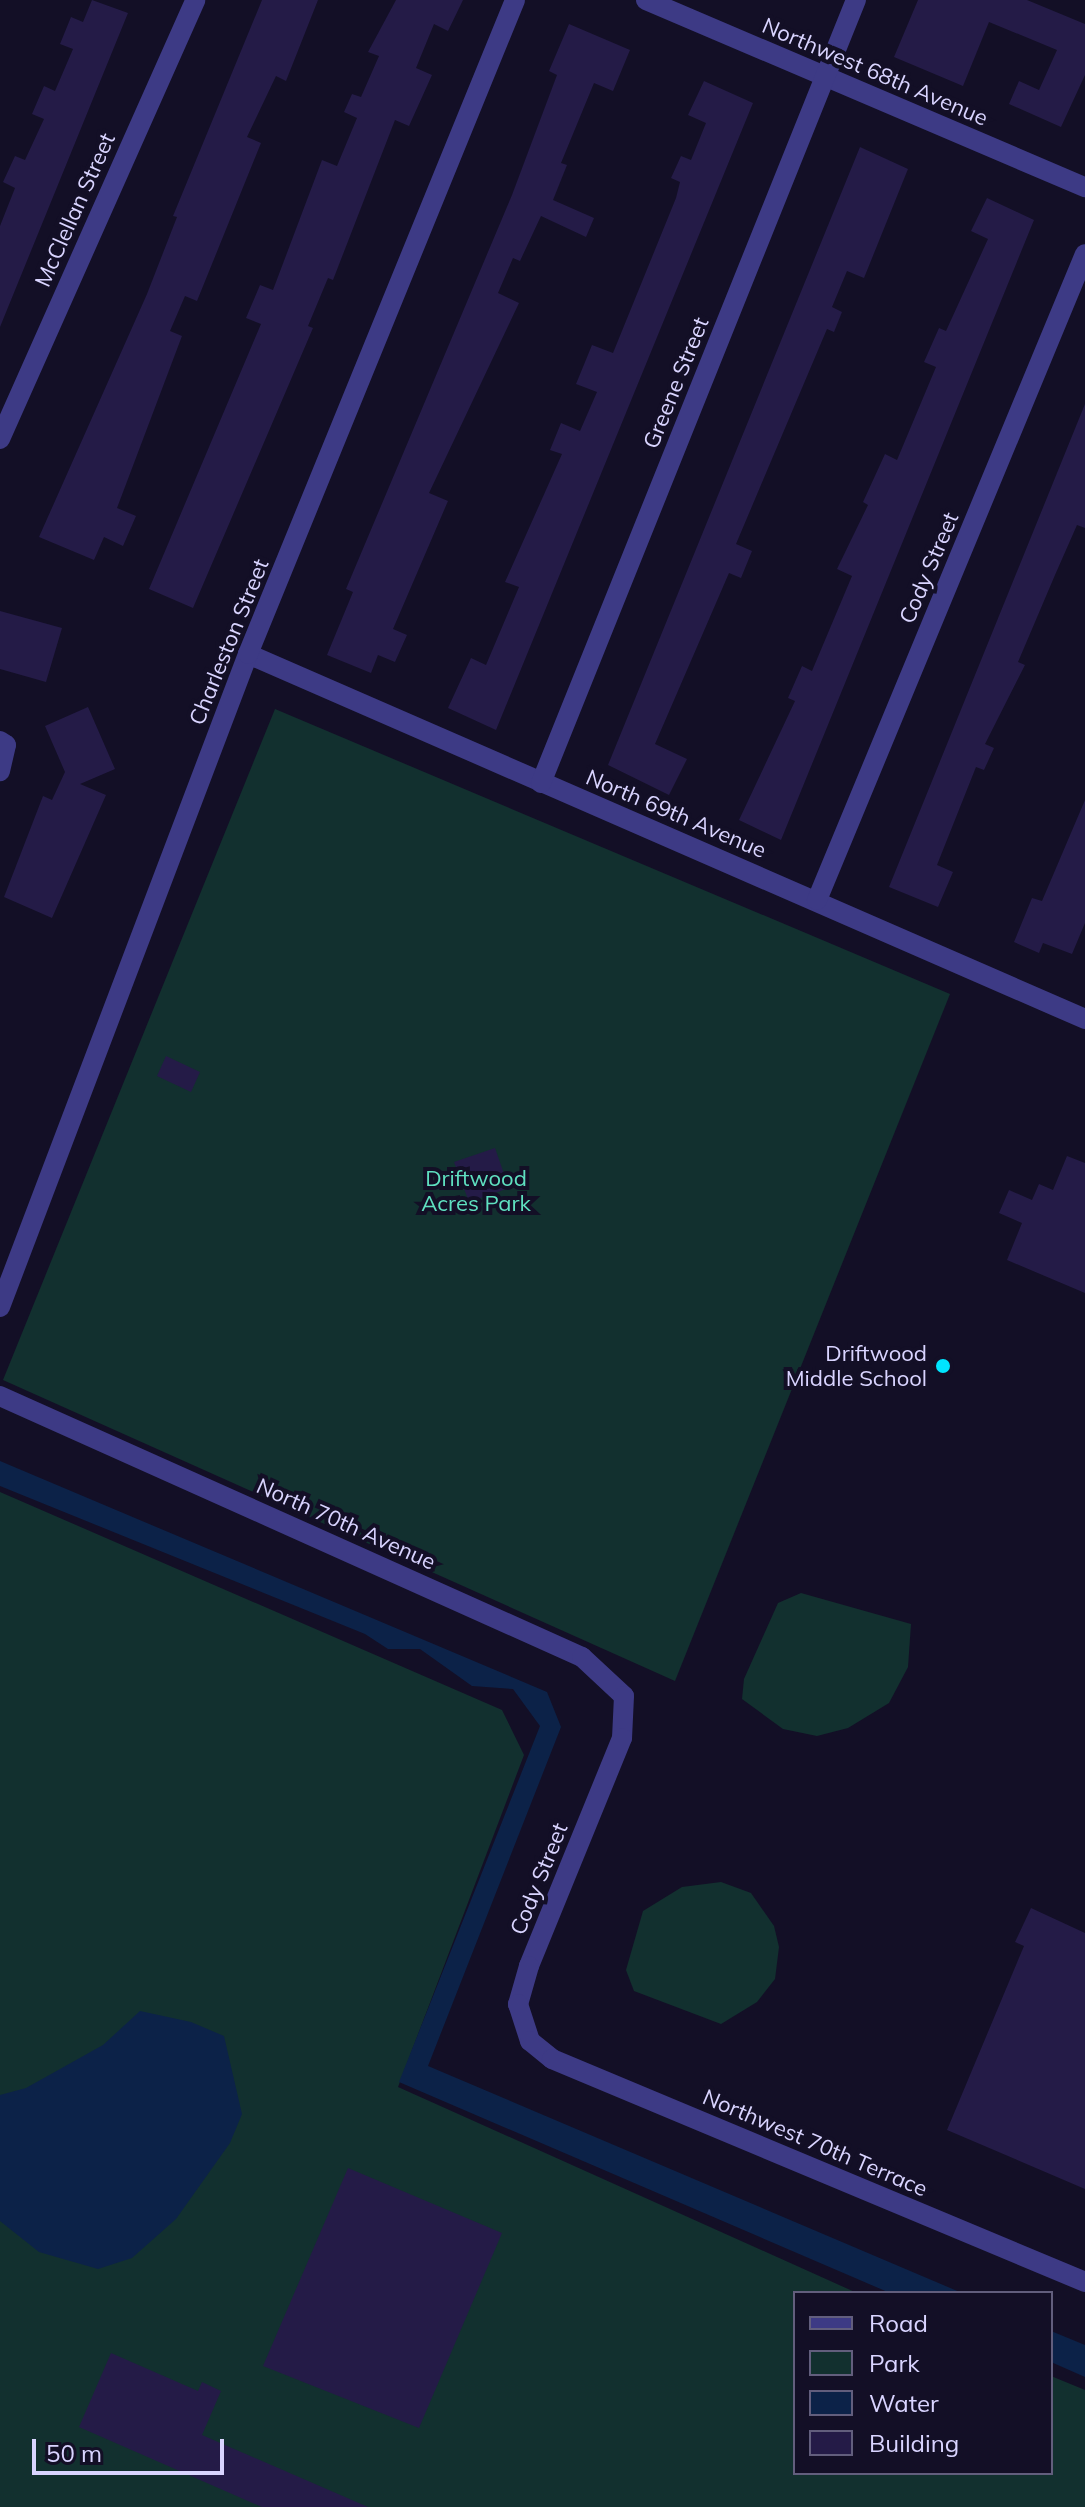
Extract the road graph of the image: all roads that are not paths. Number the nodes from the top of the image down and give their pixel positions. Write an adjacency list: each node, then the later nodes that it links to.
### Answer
1 (195, 0): 8 (street, McClellan Street)
2 (515, 0): 9 (street, Charleston Street)
3 (646, 0): 5 (street, Northwest 68th Avenue)
4 (856, 0): 5 (street, Greene Street)
5 (826, 77): 6 (street, Northwest 68th Avenue); 12 (street, Greene Street)
6 (1085, 187)
7 (1085, 254): 13 (street, Cody Street)
8 (0, 439)
9 (248, 654): 12 (street, North 69th Avenue); 15 (street, Charleston Street)
10 (0, 741): 11 (street)
11 (0, 771)
12 (541, 783): 13 (street, North 69th Avenue)
13 (817, 900): 14 (street, North 69th Avenue)
14 (1085, 1019)
15 (0, 1307)
16 (0, 1396): 17 (street, North 70th Avenue)
17 (622, 1738): 18 (street, Cody Street)
18 (530, 2041): 19 (street, Northwest 70th Terrace)
19 (1085, 2282)

